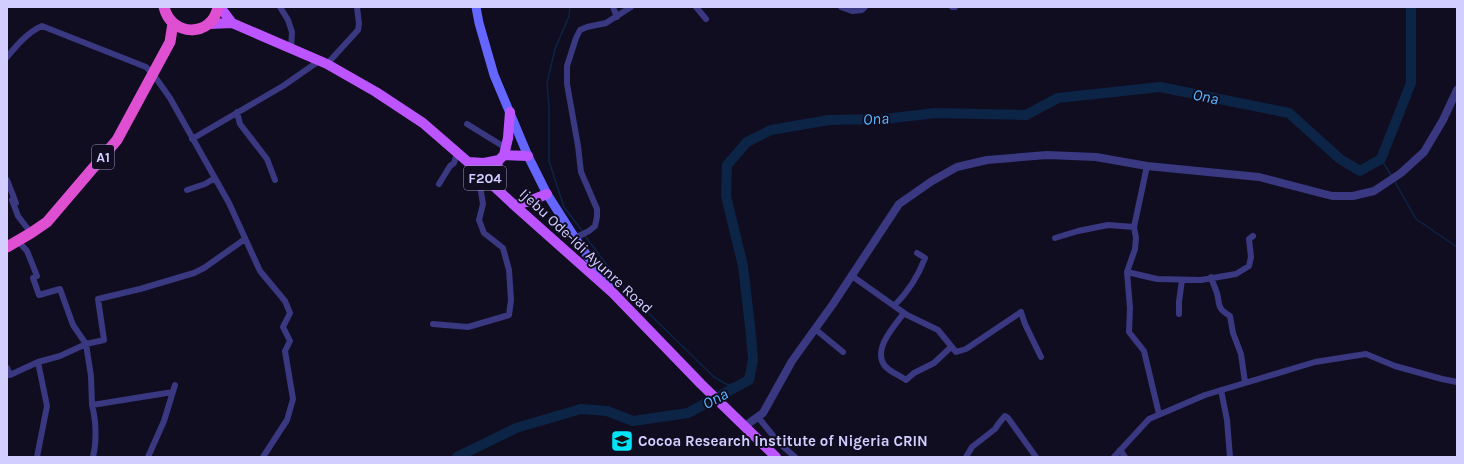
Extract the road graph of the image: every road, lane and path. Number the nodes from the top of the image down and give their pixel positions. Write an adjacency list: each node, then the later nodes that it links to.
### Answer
1 (164, 7): 13 (highway)
2 (219, 7): 14 (main road, F204); 15 (highway)
3 (280, 7): 18 (street)
4 (357, 7): 20 (street)
5 (476, 7): 24 (main road)
6 (613, 7): 11 (street)
7 (631, 7): 11 (street)
8 (696, 7): 12 (street)
9 (841, 7): 10 (street)
10 (865, 7)
11 (617, 17): 43 (street)
12 (706, 19)
13 (173, 22): 16 (highway); 17 (highway, A1)
14 (232, 23): 15 (main road, F204); 18 (main road, Ijebu Ode-Idi Ayunre Road / F204)
15 (210, 24): 16 (highway)
16 (186, 29): 17 (highway, A1)
17 (170, 42): 21 (highway, A1)
18 (292, 49): 20 (main road, Ijebu Ode-Idi Ayunre Road / F204)
19 (7, 57): 21 (street)
20 (323, 62): 23 (street); 27 (main road, Ijebu Ode-Idi Ayunre Road / F204)
21 (153, 74): 26 (street); 42 (highway, A1)
22 (1457, 90): 31 (street)
23 (236, 112): 26 (street); 35 (street)
24 (510, 112): 28 (main road); 29 (main road)
25 (467, 124): 28 (street)
26 (192, 138): 33 (street)
27 (458, 153): 30 (main road, Ijebu Ode-Idi Ayunre Road / F204); 36 (street)
28 (503, 154): 29 (main road); 30 (main road); 37 (main road)
29 (528, 156): 39 (main road)
30 (468, 162): 32 (main road, Ijebu Ode-Idi Ayunre Road / F204)
31 (1147, 166): 41 (street); 51 (street)
32 (484, 177): 37 (main road, Ijebu Ode-Idi Ayunre Road / F204); 58 (street)
33 (216, 178): 38 (street); 46 (street)
34 (7, 180): 42 (street)
35 (274, 180)
36 (439, 184)
37 (494, 186): 40 (main road, Ijebu Ode-Idi Ayunre Road / F204)
38 (187, 190)
39 (547, 194): 40 (main road); 43 (main road)
40 (514, 205): 54 (main road, Ijebu Ode-Idi Ayunre Road / F204)
41 (1134, 226): 45 (street); 50 (street)
42 (31, 234): 47 (highway, A1)
43 (578, 236): 54 (main road)
44 (1253, 236): 52 (street)
45 (1055, 238)
46 (245, 239): 60 (street); 80 (street)
47 (18, 241): 48 (highway, A1); 60 (street)
48 (7, 247)
49 (917, 253): 55 (street)
50 (1127, 272): 53 (street); 73 (street)
51 (852, 276): 55 (street); 59 (street)
52 (1212, 278): 53 (street); 67 (street)
53 (1182, 280): 57 (street)
54 (614, 293): 75 (main road, Ijebu Ode-Idi Ayunre Road / F204)
55 (894, 306): 56 (street)
56 (904, 313): 61 (street); 61 (street)
57 (1179, 314)
58 (433, 324)
59 (815, 329): 62 (street); 74 (street)
60 (86, 344): 64 (street); 72 (street)
61 (951, 347): 63 (street)
62 (843, 352)
63 (1041, 357)
64 (38, 362): 66 (street); 77 (street)
65 (7, 368): 66 (street)
66 (8, 376)
67 (1246, 382): 68 (street); 70 (street)
68 (1457, 382)
69 (175, 385): 71 (street)
70 (1221, 390): 73 (street); 87 (street)
71 (173, 392): 72 (street); 79 (street)
72 (92, 405): 78 (street)
73 (1159, 414): 76 (street)
74 (758, 418): 75 (street); 82 (street)
75 (745, 426): 81 (main road, Ijebu Ode-Idi Ayunre Road / F204)
76 (1120, 450): 85 (street); 86 (street)
77 (37, 457)
78 (93, 457)
79 (148, 457)
80 (263, 457)
81 (776, 457)
82 (795, 457)
83 (966, 457): 84 (street)
84 (1036, 457)
85 (1114, 457)
86 (1125, 457)
87 (1230, 457)

